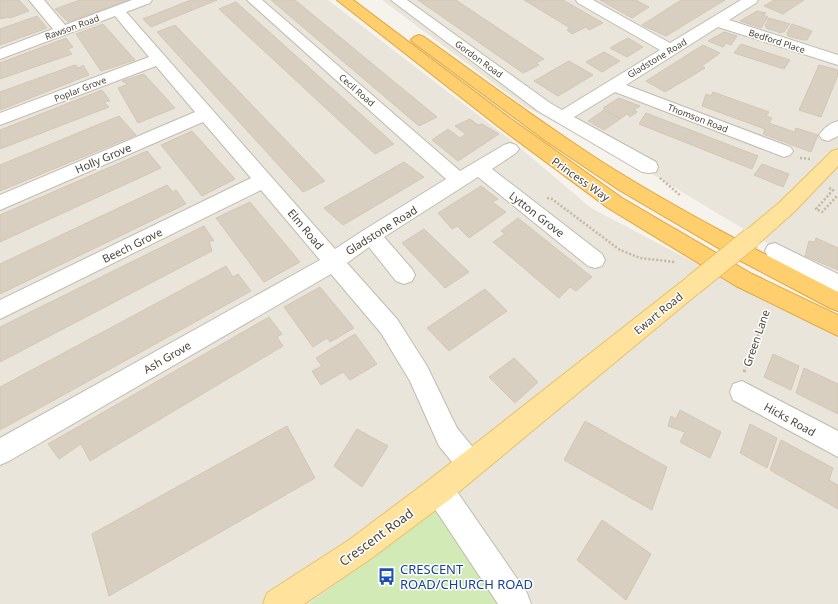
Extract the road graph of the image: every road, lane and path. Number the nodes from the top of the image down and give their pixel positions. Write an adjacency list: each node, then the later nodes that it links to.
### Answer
1 (36, 0): 11 (street)
2 (145, 0): 9 (street, Rawson Road)
3 (254, 0): 26 (street, Cecil Road)
4 (344, 0): 41 (highway, Princess Way)
5 (366, 0): 38 (highway, Princess Way)
6 (398, 0): 18 (street, Gordon Road)
7 (583, 0): 12 (street)
8 (751, 0): 10 (street, Gladstone Road)
9 (117, 10): 11 (street, Rawson Road); 14 (street, Elm Road)
10 (716, 22): 12 (street, Gladstone Road); 15 (street, Bedford Place)
11 (63, 31): 13 (street, Rawson Road)
12 (671, 50): 16 (street, Gladstone Road)
13 (0, 54)
14 (159, 59): 17 (street, Elm Road); 19 (street, Poplar Grove)
15 (838, 60)
16 (612, 85): 18 (street, Gladstone Road); 22 (street, Thomson Road)
17 (206, 114): 25 (street, Elm Road); 30 (street, Holly Grove)
18 (562, 116): 23 (street, Gordon Road)
19 (0, 119)
20 (510, 148): 24 (street, Gladstone Road)
21 (838, 155): 45 (main road, Ewart Road, bridge)
22 (794, 158)
23 (649, 167)
24 (479, 168): 26 (street, Gladstone Road); 29 (street, Lytton Grove)
25 (264, 180): 33 (street, Elm Road); 40 (street, Beech Grove)
26 (460, 181): 31 (street, Gladstone Road)
27 (830, 189): 28 (path)
28 (838, 195)
29 (517, 198): 34 (street, Lytton Grove); 35 (path)
30 (0, 203)
31 (371, 235): 33 (street, Gladstone Road); 36 (street)
32 (787, 251): 37 (street)
33 (333, 260): 44 (street, Ash Grove); 45 (street, Elm Road)
34 (595, 260)
35 (677, 262)
36 (404, 275)
37 (838, 284)
38 (838, 302)
39 (769, 306): 42 (path, Green Lane)
40 (0, 310)
41 (838, 326)
42 (742, 392): 43 (street, Hicks Road)
43 (838, 445)
44 (0, 452)
45 (471, 465): 46 (main road, Crescent Road)
46 (439, 490): 47 (main road, Crescent Road); 48 (street)
47 (278, 604)
48 (516, 604)

